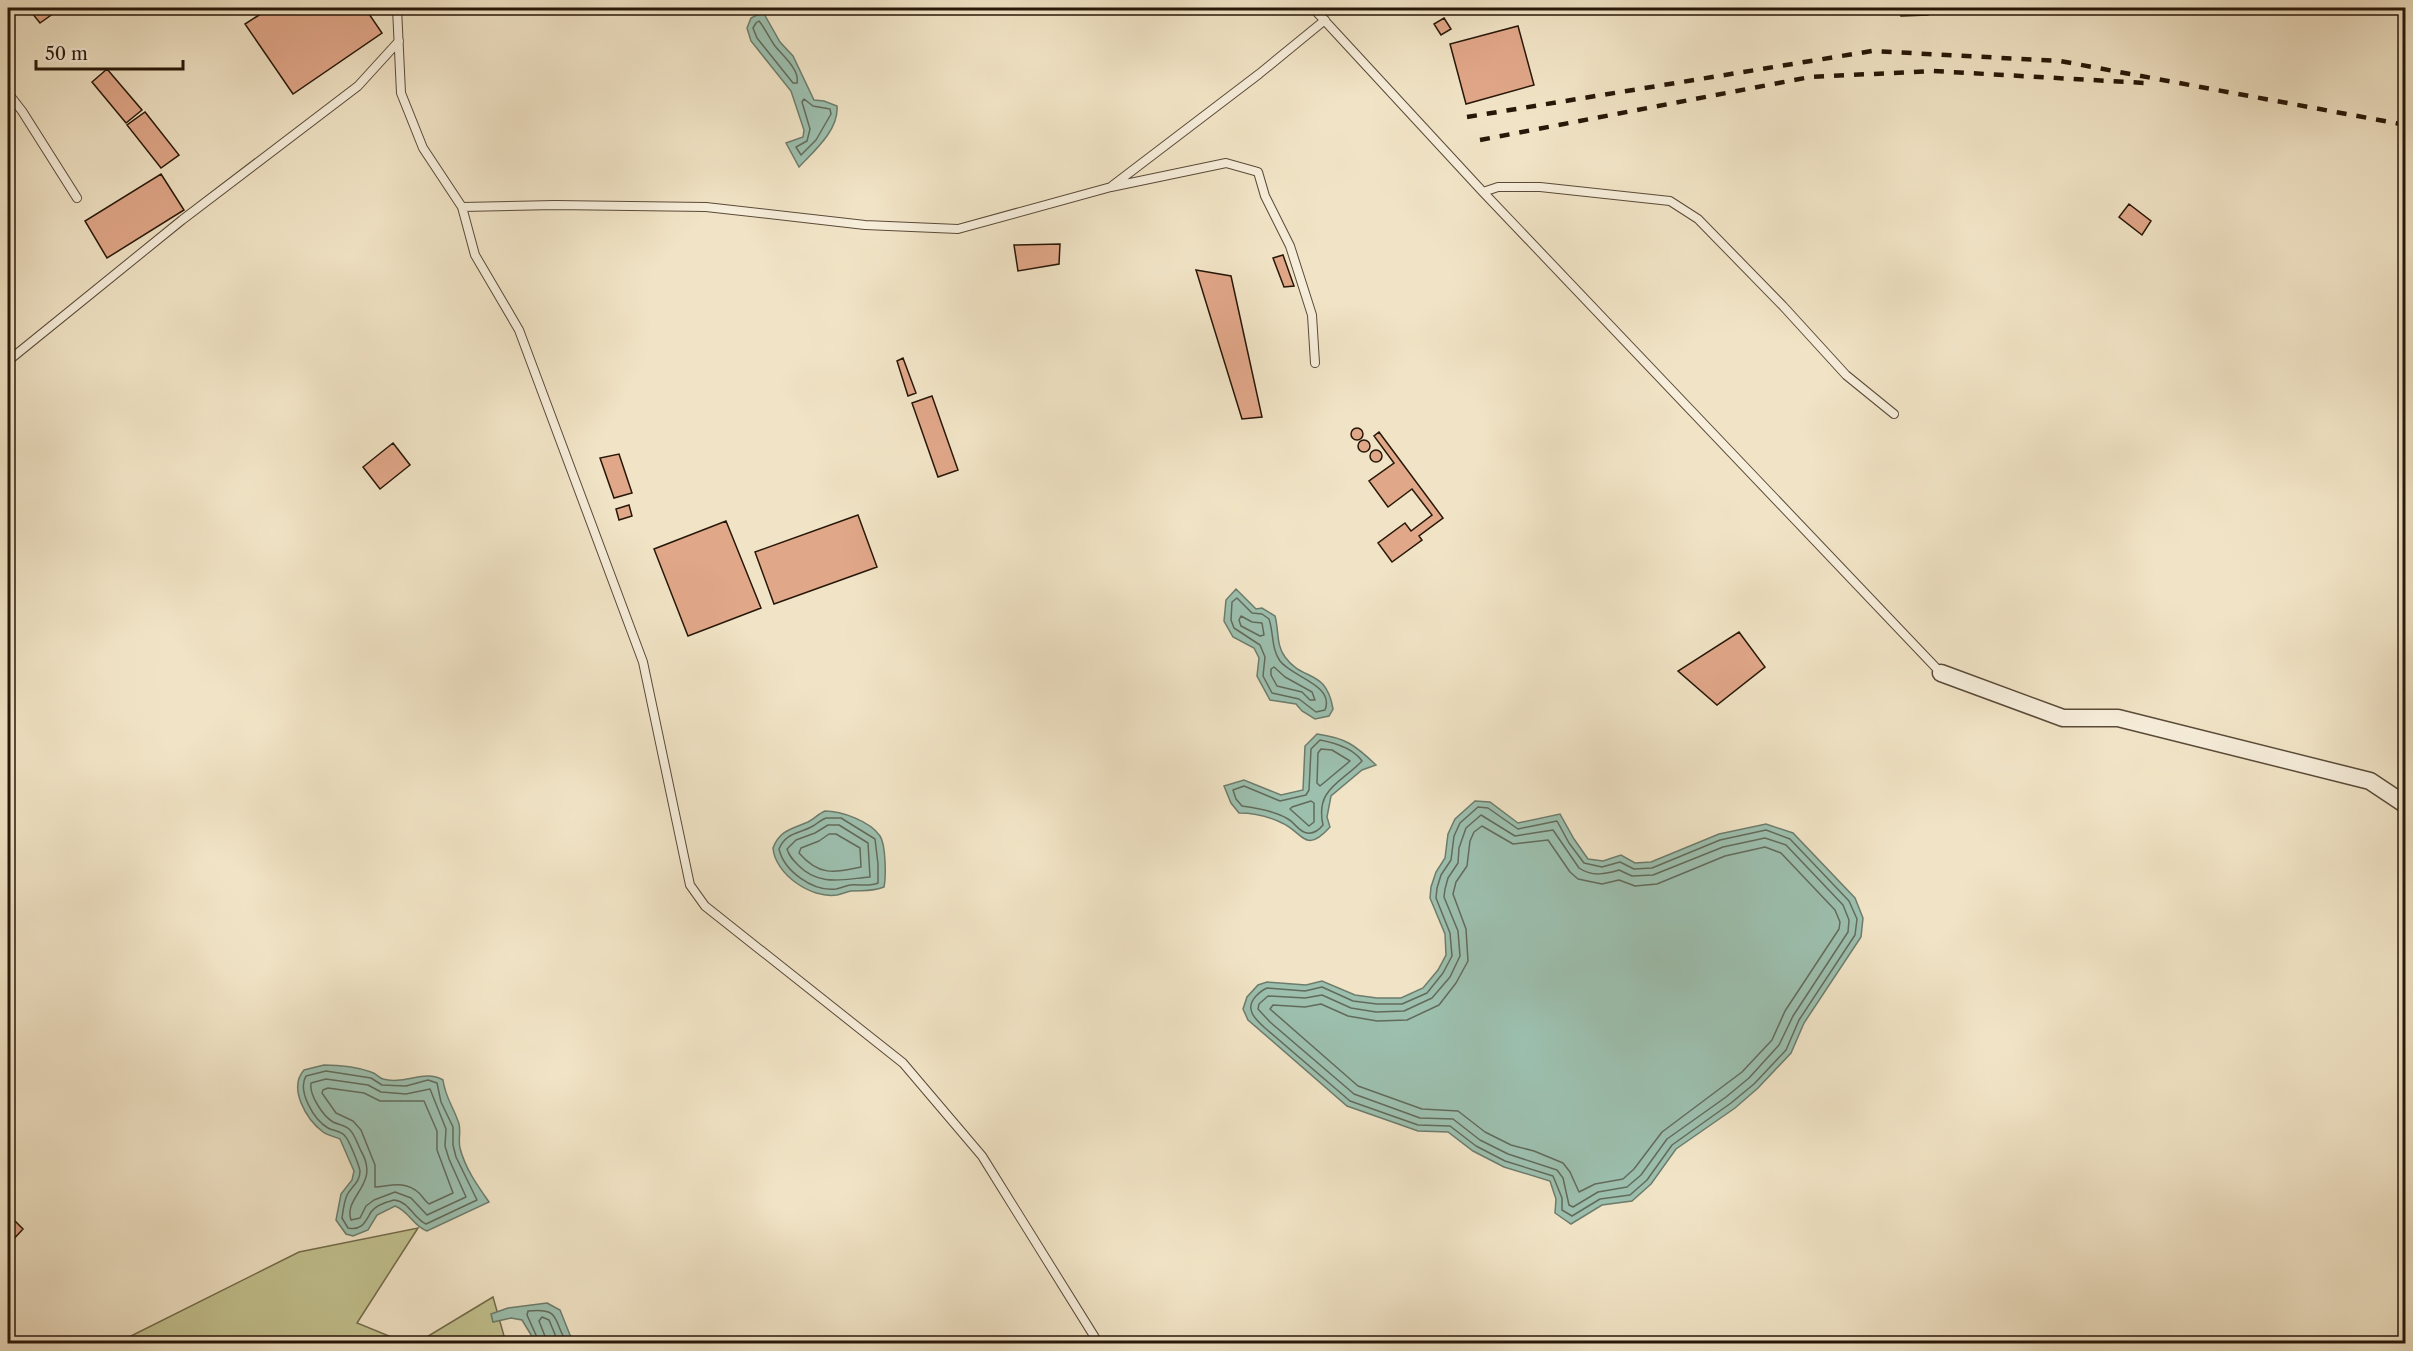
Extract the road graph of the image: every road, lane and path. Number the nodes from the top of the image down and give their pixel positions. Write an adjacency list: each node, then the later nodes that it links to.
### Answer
1 (397, 8): 4 (lane)
2 (1313, 8): 3 (lane)
3 (1325, 20): 6 (lane); 7 (lane)
4 (399, 41): 9 (lane); 10 (lane)
5 (8, 93): 8 (lane)
6 (1111, 187): 9 (lane); 11 (lane)
7 (1483, 192): 12 (lane); 13 (lane)
8 (77, 198)
9 (462, 207): 15 (lane)
10 (8, 362)
11 (1315, 363)
12 (1894, 414)
13 (1941, 673): 14 (street)
14 (2406, 805)
15 (1099, 1344)

